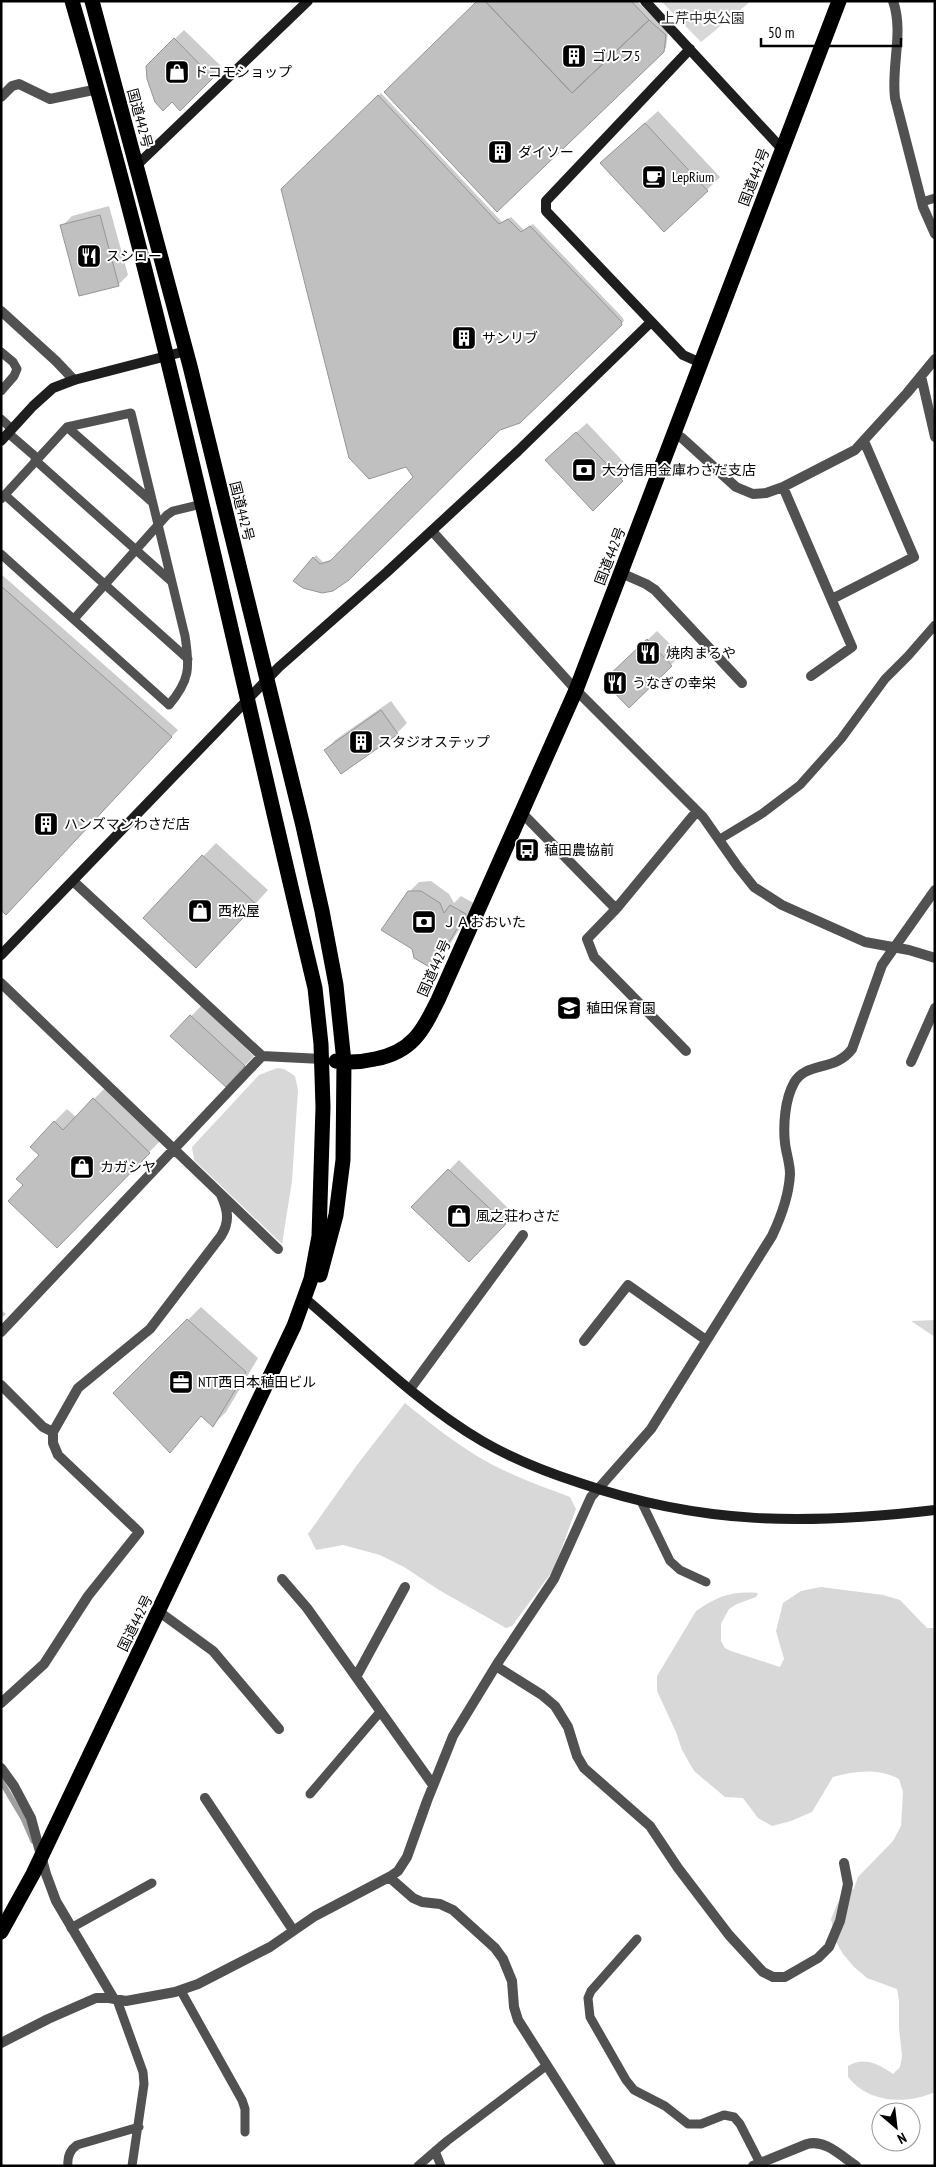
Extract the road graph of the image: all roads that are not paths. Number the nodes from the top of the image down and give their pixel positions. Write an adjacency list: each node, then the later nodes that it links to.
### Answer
1 (72, 1): 8 (highway, 国道442号)
2 (92, 1): 11 (highway, 国道442号)
3 (308, 1): 11 (street)
4 (645, 1): 7 (street)
5 (839, 1): 10 (highway, 国道442号)
6 (893, 1): 13 (street)
7 (690, 48): 10 (street); 16 (street)
8 (98, 89): 9 (street); 19 (highway, 国道442号)
9 (1, 97)
10 (782, 149): 21 (highway, 国道442号)
11 (136, 166): 17 (highway, 国道442号)
12 (935, 198): 13 (lane)
13 (922, 202): 14 (street)
14 (935, 234)
15 (1, 311): 23 (street)
16 (651, 322): 21 (street); 37 (street)
17 (186, 351): 19 (street); 48 (highway, 国道442号)
18 (1, 352): 24 (lane)
19 (167, 356): 23 (street); 35 (highway, 国道442号)
20 (935, 359): 22 (street)
21 (701, 364): 27 (highway, 国道442号)
22 (921, 376): 29 (street); 30 (street)
23 (74, 380): 28 (street)
24 (1, 391)
25 (1, 420): 28 (lane)
26 (67, 427): 31 (lane); 34 (lane); 34 (lane)
27 (674, 433): 32 (street); 40 (highway, 国道442号)
28 (7, 434): 31 (lane)
29 (935, 437)
30 (864, 441): 32 (street); 43 (street)
31 (36, 459): 33 (lane); 38 (lane)
32 (783, 487): 43 (street)
33 (3, 497): 42 (lane)
34 (151, 502): 36 (lane)
35 (202, 504): 36 (lane); 51 (highway, 国道442号)
36 (158, 525): 38 (lane); 41 (lane)
37 (432, 531): 48 (street); 50 (street)
38 (136, 550): 41 (lane); 42 (lane)
39 (1, 554): 44 (lane)
40 (621, 574): 49 (street); 50 (highway, 国道442号)
41 (172, 582): 46 (lane)
42 (105, 584): 44 (lane); 46 (lane)
43 (832, 599): 47 (street)
44 (74, 619): 46 (lane)
45 (935, 624): 54 (lane)
46 (188, 659)
47 (811, 676)
48 (267, 679): 51 (street); 66 (highway, 国道442号)
49 (742, 683)
50 (576, 690): 52 (street); 53 (highway, 国道442号)
51 (248, 698): 55 (street); 65 (highway, 国道442号)
52 (697, 811): 54 (street); 57 (street)
53 (522, 813): 57 (street); 66 (highway, 国道442号)
54 (720, 839): 58 (street)
55 (73, 881): 59 (street); 64 (street)
56 (935, 890): 58 (street)
57 (616, 909): 63 (street)
58 (895, 947): 60 (street); 75 (street)
59 (1, 955)
60 (935, 958)
61 (1, 982): 68 (street)
62 (935, 1008): 67 (street)
63 (686, 1051)
64 (262, 1056): 65 (street); 68 (street)
65 (322, 1059): 66 (highway, 国道442号); 73 (highway, 国道442号)
66 (344, 1062): 72 (highway, 国道442号)
67 (911, 1062)
68 (174, 1150): 69 (street); 74 (street)
69 (221, 1195): 71 (street); 79 (street)
70 (523, 1235): 78 (street)
71 (278, 1249)
72 (308, 1301): 73 (highway, 国道442号); 78 (street)
73 (294, 1326): 86 (highway, 国道442号)
74 (1, 1332)
75 (706, 1340): 76 (street); 80 (street)
76 (584, 1341)
77 (1, 1385): 79 (street)
78 (410, 1389): 80 (street)
79 (53, 1432): 89 (street)
80 (596, 1489): 81 (street); 87 (street)
81 (641, 1501): 82 (street); 84 (lane)
82 (935, 1510)
83 (282, 1579): 88 (street)
84 (706, 1582)
85 (404, 1587): 88 (street)
86 (158, 1611): 91 (street); 96 (highway, 国道442号)
87 (496, 1666): 93 (street); 97 (street)
88 (356, 1677): 90 (street)
89 (1, 1703)
90 (380, 1712): 93 (street); 94 (lane)
91 (279, 1729)
92 (1, 1768): 96 (street)
93 (433, 1785): 98 (street)
94 (310, 1794)
95 (205, 1798): 101 (street)
96 (42, 1855): 100 (street); 102 (highway, 国道442号)
97 (844, 1863)
98 (389, 1877): 101 (street); 107 (street)
99 (152, 1883): 100 (lane)
100 (71, 1928): 105 (street)
101 (293, 1930): 104 (street)
102 (1, 1932)
103 (637, 1940): 111 (lane)
104 (182, 1990): 105 (street); 109 (lane)
105 (115, 2000): 106 (street); 108 (lane)
106 (1, 2043)
107 (546, 2066): 110 (lane); 116 (street)
108 (139, 2127): 112 (lane); 113 (lane)
109 (245, 2132)
110 (435, 2151): 114 (lane); 115 (lane)
111 (757, 2164): 117 (street)
112 (68, 2166)
113 (132, 2166)
114 (418, 2166)
115 (441, 2166)
116 (611, 2166)
117 (856, 2166)

